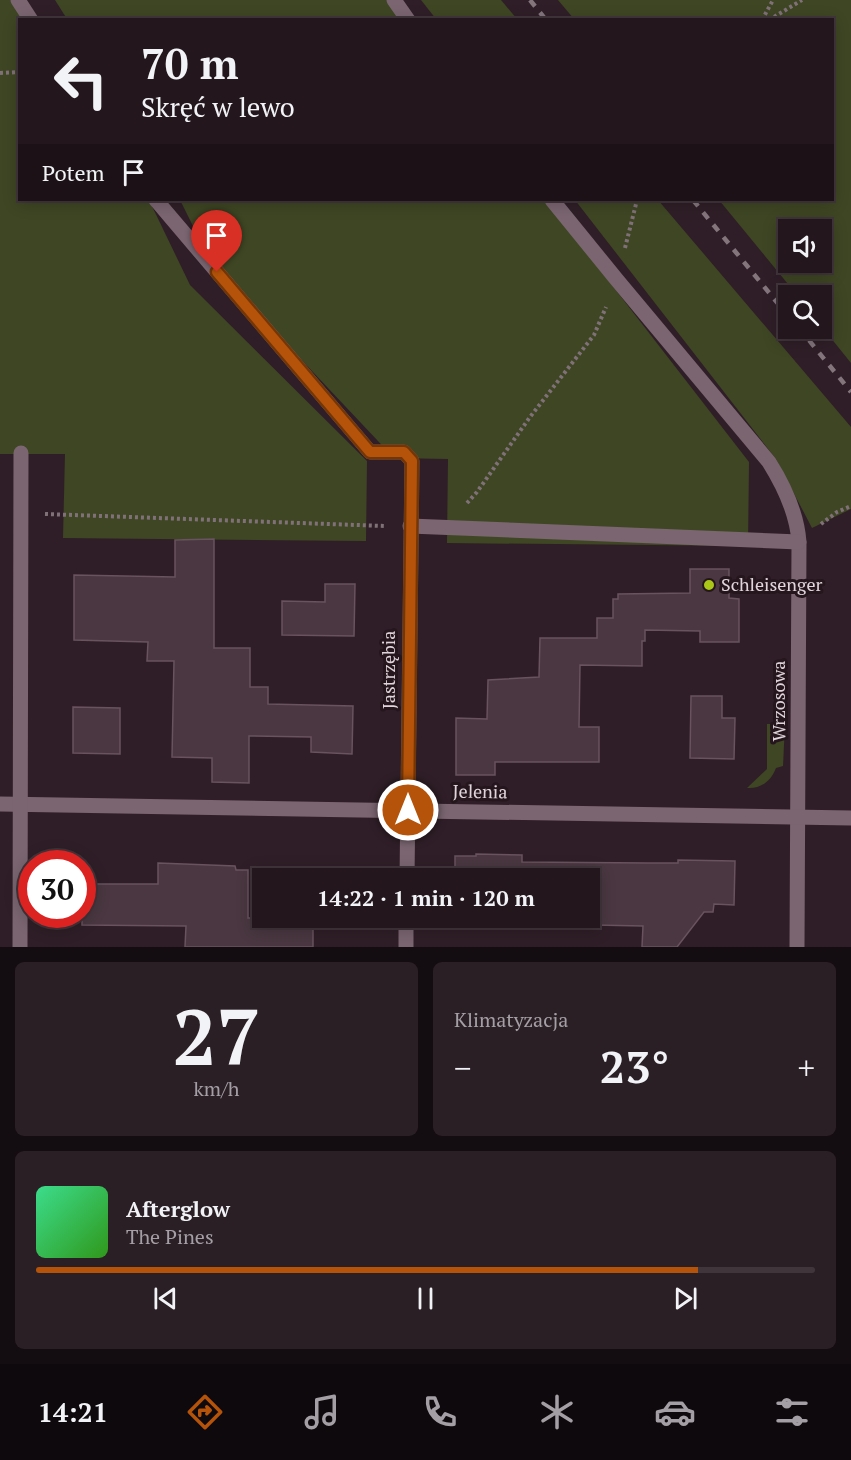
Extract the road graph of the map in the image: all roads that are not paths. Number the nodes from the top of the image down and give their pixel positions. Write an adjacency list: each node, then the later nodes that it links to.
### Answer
1 (18, 0): 3 (street)
2 (394, 0): 4 (street)
3 (30, 18)
4 (407, 18)
5 (157, 201): 8 (street, Jastrzębia)
6 (553, 201): 9 (street, Wrzosowa)
7 (21, 453): 11 (street)
8 (410, 526): 9 (street); 12 (street, Jastrzębia)
9 (799, 542): 13 (street, Wrzosowa)
10 (0, 804): 11 (street, Jelenia)
11 (21, 804): 12 (street, Jelenia); 17 (street)
12 (408, 810): 13 (street, Jelenia); 15 (street, Jastrzębia)
13 (798, 818): 14 (street, Jelenia); 19 (street, Wrzosowa)
14 (851, 818)
15 (407, 868)
16 (406, 928): 18 (street)
17 (20, 947)
18 (406, 947)
19 (797, 947)

